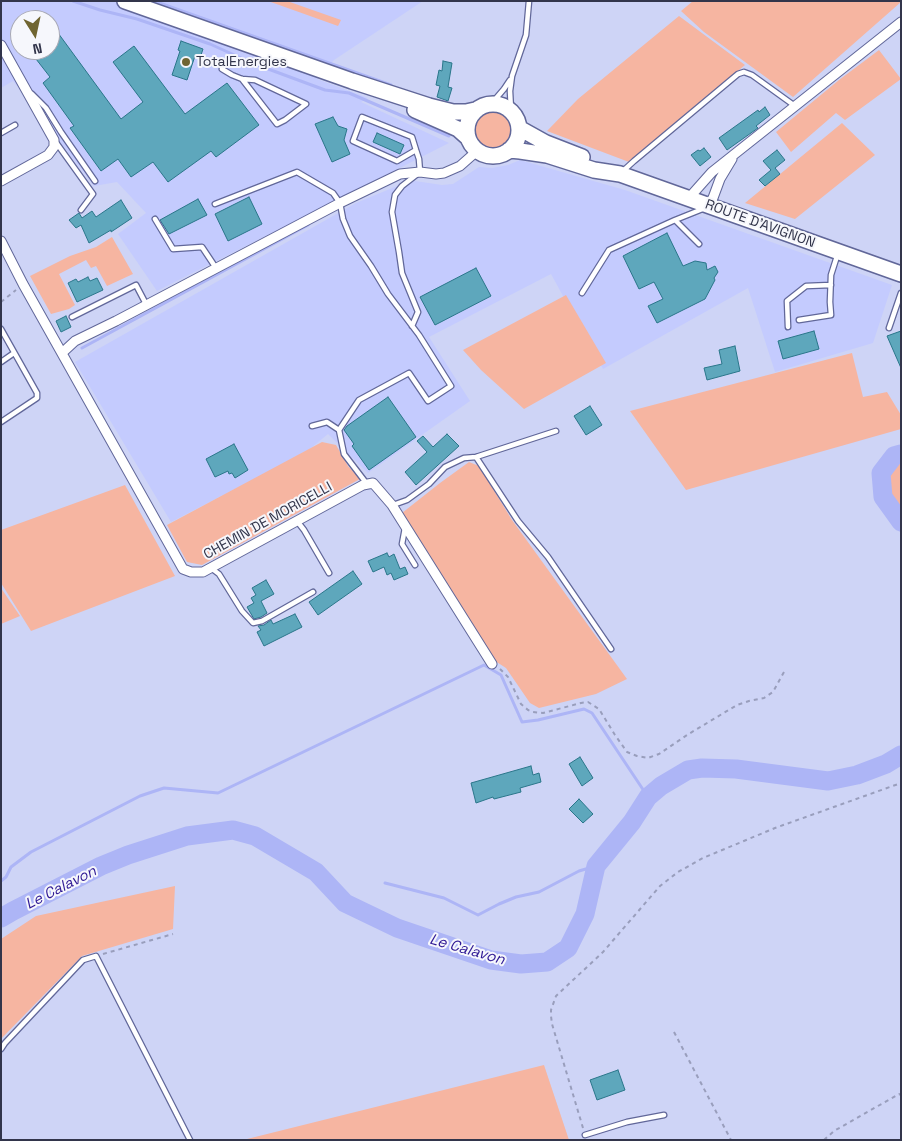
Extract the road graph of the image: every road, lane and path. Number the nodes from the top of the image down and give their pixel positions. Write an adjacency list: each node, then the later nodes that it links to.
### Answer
1 (125, 1): 8 (main road)
2 (529, 1): 6 (lane)
3 (901, 22): 11 (street)
4 (2, 47): 9 (street)
5 (222, 69): 7 (lane)
6 (512, 76): 10 (lane); 13 (lane)
7 (242, 79): 7 (lane)
8 (352, 81): 12 (main road); 17 (main road)
9 (27, 89): 18 (street); 26 (lane)
10 (492, 103): 12 (main road); 13 (main road)
11 (795, 106): 22 (street); 24 (lane)
12 (475, 110): 17 (main road)
13 (511, 110): 15 (main road)
14 (15, 125): 16 (lane)
15 (519, 128): 20 (main road); 24 (main road, ROUTE D'AVIGNON)
16 (1, 132)
17 (467, 137): 21 (main road)
18 (54, 140): 25 (street); 31 (lane)
19 (416, 150): 19 (lane); 23 (lane)
20 (509, 150): 21 (main road); 24 (main road, ROUTE D'AVIGNON)
21 (477, 151): 23 (street)
22 (735, 154): 27 (street); 30 (street)
23 (420, 172): 28 (street); 47 (lane)
24 (620, 174): 27 (main road, ROUTE D'AVIGNON)
25 (1, 181)
26 (96, 181)
27 (688, 199): 30 (main road, ROUTE D'AVIGNON)
28 (340, 203): 29 (lane); 37 (street); 47 (lane)
29 (215, 204)
30 (710, 206): 33 (lane); 36 (main road, ROUTE D'AVIGNON)
31 (81, 210)
32 (155, 220): 37 (lane)
33 (675, 220): 35 (lane); 41 (lane)
34 (1, 241): 39 (street, CHEMIN DE MORICELLI)
35 (699, 244)
36 (838, 252): 38 (main road, ROUTE D'AVIGNON); 40 (lane)
37 (216, 268): 44 (street)
38 (901, 274)
39 (23, 284): 43 (path); 52 (street, CHEMIN DE MORICELLI)
40 (831, 285): 46 (lane); 48 (lane)
41 (582, 293)
42 (901, 293): 49 (lane)
43 (1, 302)
44 (146, 304): 45 (lane); 52 (street)
45 (72, 318)
46 (799, 320)
47 (412, 326): 56 (lane)
48 (788, 327)
49 (889, 328)
50 (1, 329): 51 (lane)
51 (14, 353): 53 (lane); 54 (lane)
52 (62, 353): 64 (street, CHEMIN DE MORICELLI)
53 (1, 362)
54 (1, 422)
55 (312, 426): 56 (lane)
56 (340, 430): 59 (lane)
57 (556, 431): 58 (lane)
58 (476, 457): 60 (lane); 67 (lane)
59 (368, 484): 60 (street); 61 (street, CHEMIN DE MORICELLI)
60 (392, 505): 62 (street)
61 (297, 521): 64 (street, CHEMIN DE MORICELLI); 65 (lane)
62 (405, 527): 63 (lane); 68 (street)
63 (414, 565)
64 (211, 568): 66 (lane)
65 (329, 573)
66 (313, 592)
67 (611, 649)
68 (492, 664): 69 (path)
69 (784, 672)
70 (901, 783): 77 (path)
71 (173, 934): 72 (path)
72 (96, 956): 74 (lane); 78 (lane)
73 (674, 1032): 79 (path)
74 (1, 1049)
75 (901, 1095): 80 (path)
76 (664, 1115): 77 (lane)
77 (585, 1135)
78 (190, 1140)
79 (731, 1140)
80 (824, 1140)

